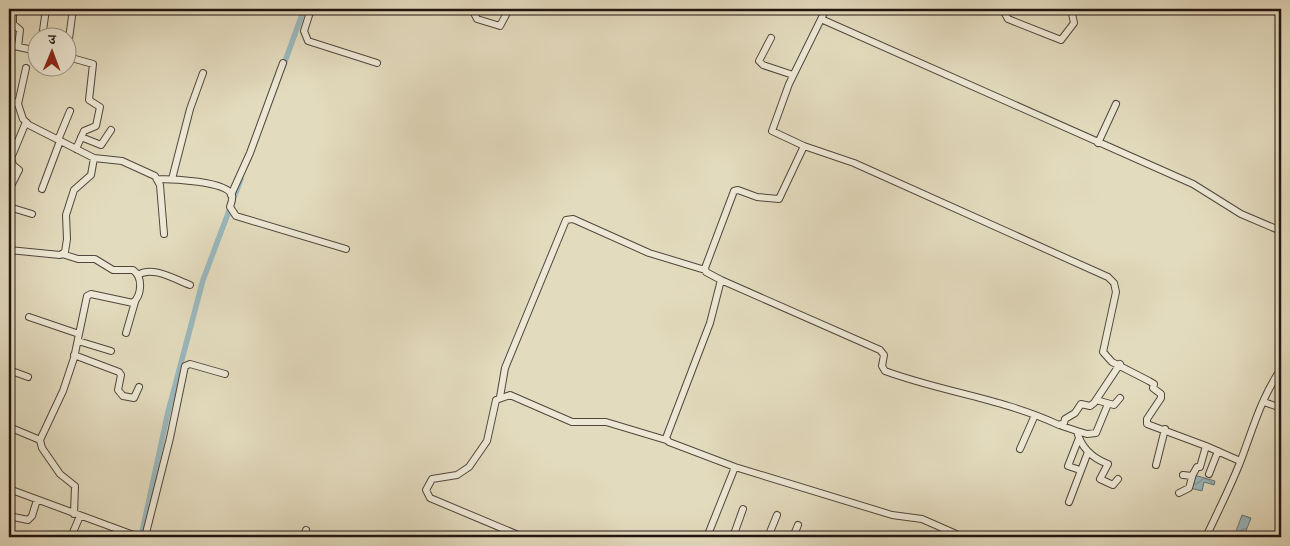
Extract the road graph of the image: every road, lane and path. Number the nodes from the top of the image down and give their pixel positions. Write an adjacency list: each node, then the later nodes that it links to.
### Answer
1 (13, 9): 15 (street)
2 (46, 9): 11 (street)
3 (73, 9): 12 (street)
4 (312, 9): 19 (street)
5 (472, 9): 6 (street)
6 (509, 9)
7 (826, 9): 10 (street)
8 (1002, 9): 9 (street)
9 (1071, 9)
10 (820, 19): 22 (street); 31 (street)
11 (43, 28)
12 (70, 28)
13 (771, 38): 22 (street)
14 (9, 45): 15 (street)
15 (18, 47): 16 (street)
16 (28, 49)
17 (78, 60): 29 (street)
18 (283, 63): 39 (street)
19 (377, 63)
20 (26, 68): 24 (street)
21 (203, 73): 36 (street)
22 (793, 75): 32 (street)
23 (9, 99): 24 (street)
24 (18, 104): 27 (street)
25 (1116, 104): 31 (street)
26 (70, 111): 30 (street)
27 (26, 122): 30 (street); 37 (street)
28 (110, 130): 29 (street)
29 (81, 137): 33 (street)
30 (59, 140): 33 (street); 38 (street)
31 (1098, 143): 42 (street)
32 (804, 146): 47 (street); 57 (street)
33 (76, 149): 34 (street)
34 (94, 158): 35 (street); 46 (street)
35 (158, 179): 36 (street); 43 (street)
36 (172, 179): 39 (street)
37 (9, 190)
38 (42, 190)
39 (232, 195): 44 (street)
40 (9, 207): 41 (street)
41 (32, 214)
42 (1281, 231)
43 (164, 234)
44 (346, 249)
45 (9, 250): 46 (street)
46 (62, 254): 48 (street)
47 (705, 270): 49 (street); 63 (street)
48 (138, 274): 50 (street); 51 (street)
49 (721, 280): 69 (street); 76 (street)
50 (190, 285)
51 (135, 302): 53 (street); 54 (street)
52 (29, 317): 54 (street)
53 (126, 333)
54 (79, 338): 55 (street); 56 (street)
55 (111, 351)
56 (74, 356): 62 (street); 75 (street)
57 (1120, 364): 65 (street); 72 (street)
58 (1281, 368): 66 (street)
59 (9, 370): 61 (street)
60 (225, 374): 100 (street)
61 (28, 377)
62 (139, 387)
63 (500, 397): 76 (street); 101 (street)
64 (1120, 398): 67 (street)
65 (1096, 400): 67 (street); 70 (street)
66 (1264, 402): 68 (street); 81 (street)
67 (1108, 404): 73 (street)
68 (1281, 408)
69 (1035, 415): 70 (street); 78 (street)
70 (1061, 425): 73 (street)
71 (9, 427): 75 (street)
72 (1165, 429): 77 (street); 82 (street)
73 (1077, 431): 74 (street)
74 (1079, 438): 80 (street); 84 (street)
75 (40, 440): 95 (street)
76 (666, 440): 83 (street)
77 (1206, 446): 79 (street); 85 (street)
78 (1020, 449)
79 (1218, 451): 81 (street); 86 (street)
80 (1088, 452): 84 (street); 88 (street)
81 (1240, 461): 107 (street)
82 (1156, 465)
83 (735, 467): 102 (street); 106 (street)
84 (1080, 470): 92 (street)
85 (1194, 474): 87 (street); 90 (street)
86 (1209, 474)
87 (1183, 475)
88 (1118, 479)
89 (9, 490): 91 (street)
90 (1179, 493)
91 (37, 500): 95 (street); 96 (street)
92 (1069, 502)
93 (743, 509): 103 (street)
94 (777, 514): 104 (street)
95 (77, 515): 98 (street); 99 (street)
96 (9, 516)
97 (798, 525): 105 (street)
98 (71, 537)
99 (139, 537)
100 (145, 537)
101 (523, 537)
102 (707, 537)
103 (732, 537)
104 (768, 537)
105 (793, 537)
106 (963, 537)
107 (1206, 537)

